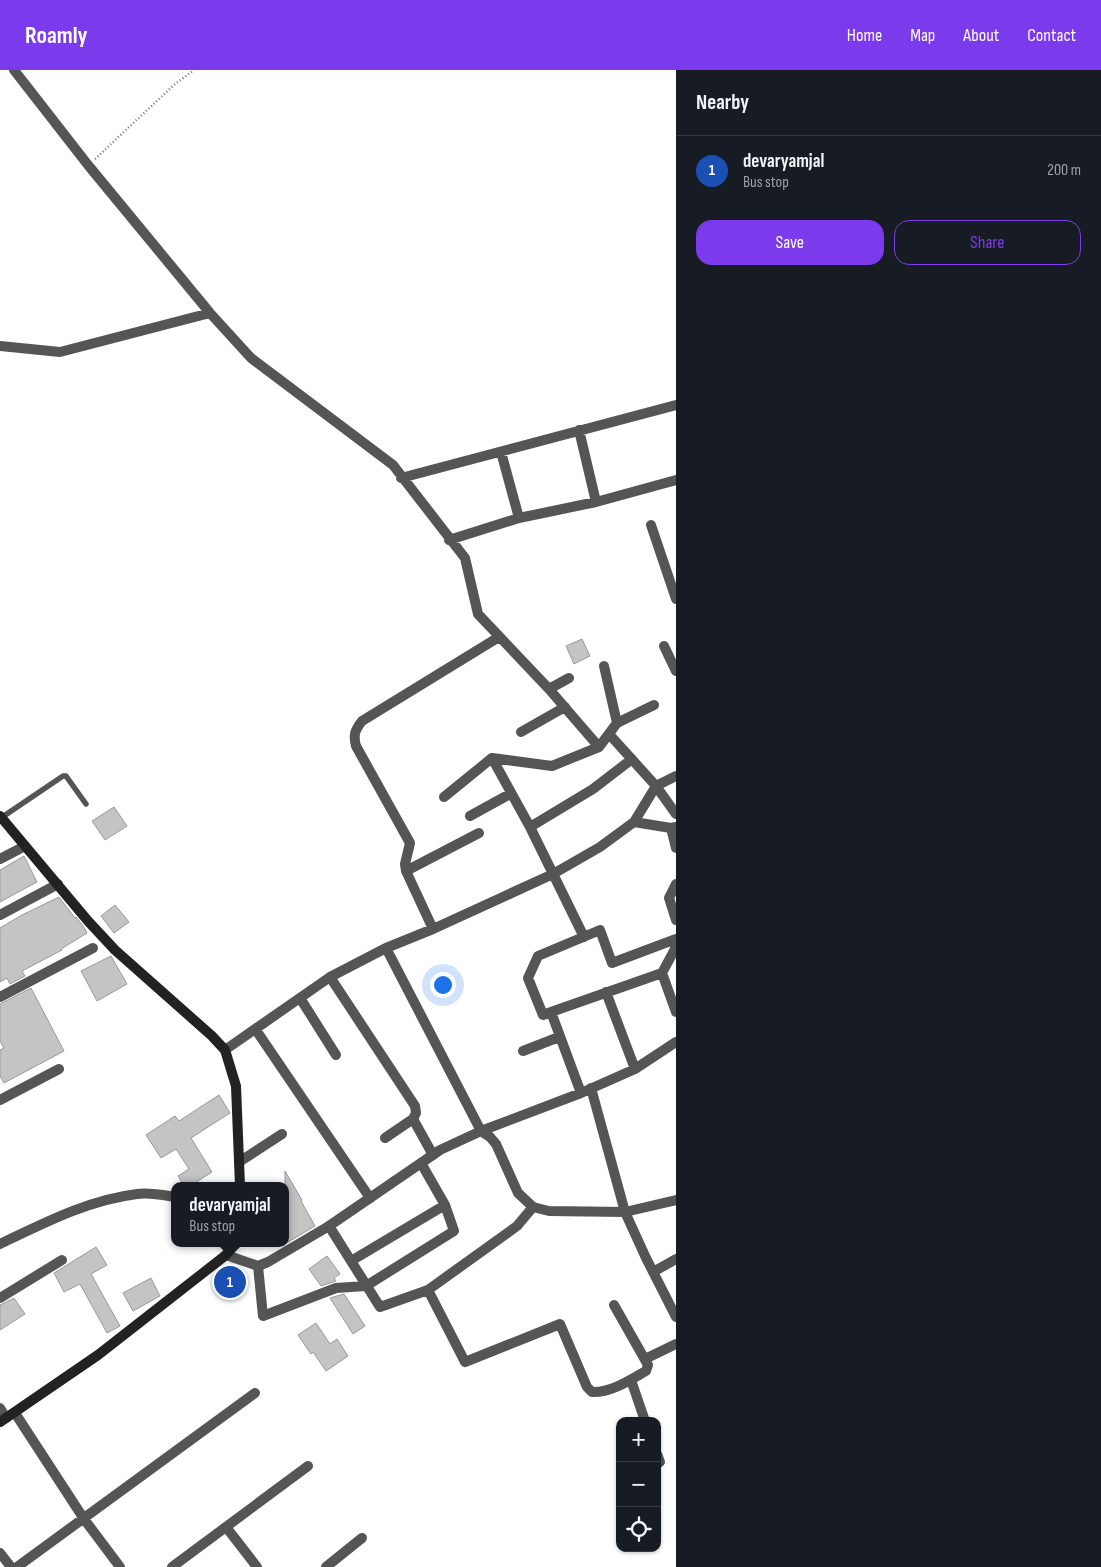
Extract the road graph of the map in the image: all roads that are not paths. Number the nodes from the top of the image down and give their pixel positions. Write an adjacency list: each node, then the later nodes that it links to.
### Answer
1 (14, 70): 2 (street)
2 (210, 313): 3 (street); 7 (street)
3 (0, 346)
4 (676, 405): 5 (street)
5 (579, 430): 6 (street); 9 (street)
6 (501, 452): 7 (street); 10 (street)
7 (401, 478): 12 (street)
8 (676, 480): 9 (street)
9 (596, 502): 10 (street)
10 (519, 518): 12 (street)
11 (651, 526): 13 (street)
12 (449, 540): 14 (street)
13 (676, 599)
14 (499, 637): 19 (street); 43 (street)
15 (664, 646): 17 (street)
16 (604, 666): 22 (street)
17 (676, 671)
18 (569, 678): 19 (street)
19 (549, 689): 21 (street)
20 (654, 705): 22 (street)
21 (565, 707): 23 (street); 25 (street)
22 (616, 724): 24 (street)
23 (520, 732)
24 (609, 734): 25 (street); 27 (street)
25 (599, 747): 26 (street)
26 (492, 758): 30 (street); 31 (street)
27 (632, 759): 29 (street); 37 (street)
28 (676, 776): 29 (street)
29 (656, 786): 33 (street); 36 (street)
30 (510, 794): 34 (street); 37 (street)
31 (444, 797)
32 (86, 804): 35 (lane)
33 (676, 814)
34 (470, 816)
35 (1, 817): 40 (main road)
36 (634, 822): 38 (street); 44 (street)
37 (530, 827): 44 (street)
38 (673, 828): 41 (street)
39 (479, 833): 43 (street)
40 (25, 846): 42 (street); 45 (main road)
41 (676, 848)
42 (0, 859)
43 (406, 870): 49 (street)
44 (553, 874): 49 (street); 50 (street)
45 (58, 884): 47 (street); 65 (main road)
46 (676, 884): 48 (street)
47 (0, 915)
48 (676, 920)
49 (433, 930): 54 (street)
50 (584, 937): 51 (street); 60 (street)
51 (676, 939)
52 (676, 947): 55 (street)
53 (93, 948): 58 (street)
54 (386, 948): 56 (street); 73 (street)
55 (662, 973): 57 (street); 61 (street)
56 (330, 977): 59 (street); 72 (street)
57 (606, 992): 60 (street); 69 (street)
58 (0, 997)
59 (300, 998): 62 (street); 67 (street)
60 (551, 1012): 63 (street)
61 (676, 1012)
62 (256, 1030): 65 (street); 81 (street)
63 (559, 1037): 66 (street); 70 (street)
64 (676, 1042): 69 (street)
65 (225, 1050): 77 (main road)
66 (523, 1051)
67 (336, 1055)
68 (59, 1069): 71 (street)
69 (635, 1069): 70 (street)
70 (586, 1090): 73 (street); 85 (street)
71 (0, 1100)
72 (413, 1119): 75 (street); 76 (street)
73 (481, 1131): 76 (street); 84 (street)
74 (282, 1134): 77 (street)
75 (385, 1138)
76 (433, 1155): 78 (street)
77 (239, 1162): 79 (main road)
78 (421, 1163): 81 (street); 83 (street)
79 (240, 1182)
80 (171, 1197): 87 (street)
81 (370, 1198): 86 (street)
82 (676, 1200): 85 (street)
83 (445, 1205): 92 (street); 95 (street)
84 (534, 1207): 85 (street); 96 (street)
85 (625, 1212): 94 (street)
86 (328, 1226): 92 (street); 93 (street)
87 (0, 1244)
88 (232, 1247): 89 (main road)
89 (226, 1255): 93 (street); 106 (main road)
90 (676, 1259): 94 (street)
91 (62, 1260): 97 (street)
92 (351, 1261): 95 (street)
93 (258, 1266): 95 (street)
94 (653, 1272): 99 (street)
95 (366, 1286): 96 (street)
96 (428, 1290): 102 (street)
97 (0, 1298)
98 (614, 1305): 101 (street)
99 (676, 1318)
100 (676, 1344): 101 (street)
101 (645, 1359): 102 (street)
102 (631, 1380): 105 (street)
103 (255, 1393): 108 (street)
104 (0, 1408): 106 (street)
105 (644, 1417)
106 (7, 1418): 108 (street)
107 (308, 1466): 109 (street)
108 (84, 1519): 113 (street); 114 (street)
109 (226, 1527): 115 (street); 116 (street)
110 (362, 1538): 117 (street)
111 (0, 1553): 112 (street)
112 (10, 1567)
113 (17, 1567)
114 (120, 1567)
115 (172, 1567)
116 (257, 1567)
117 (326, 1567)

